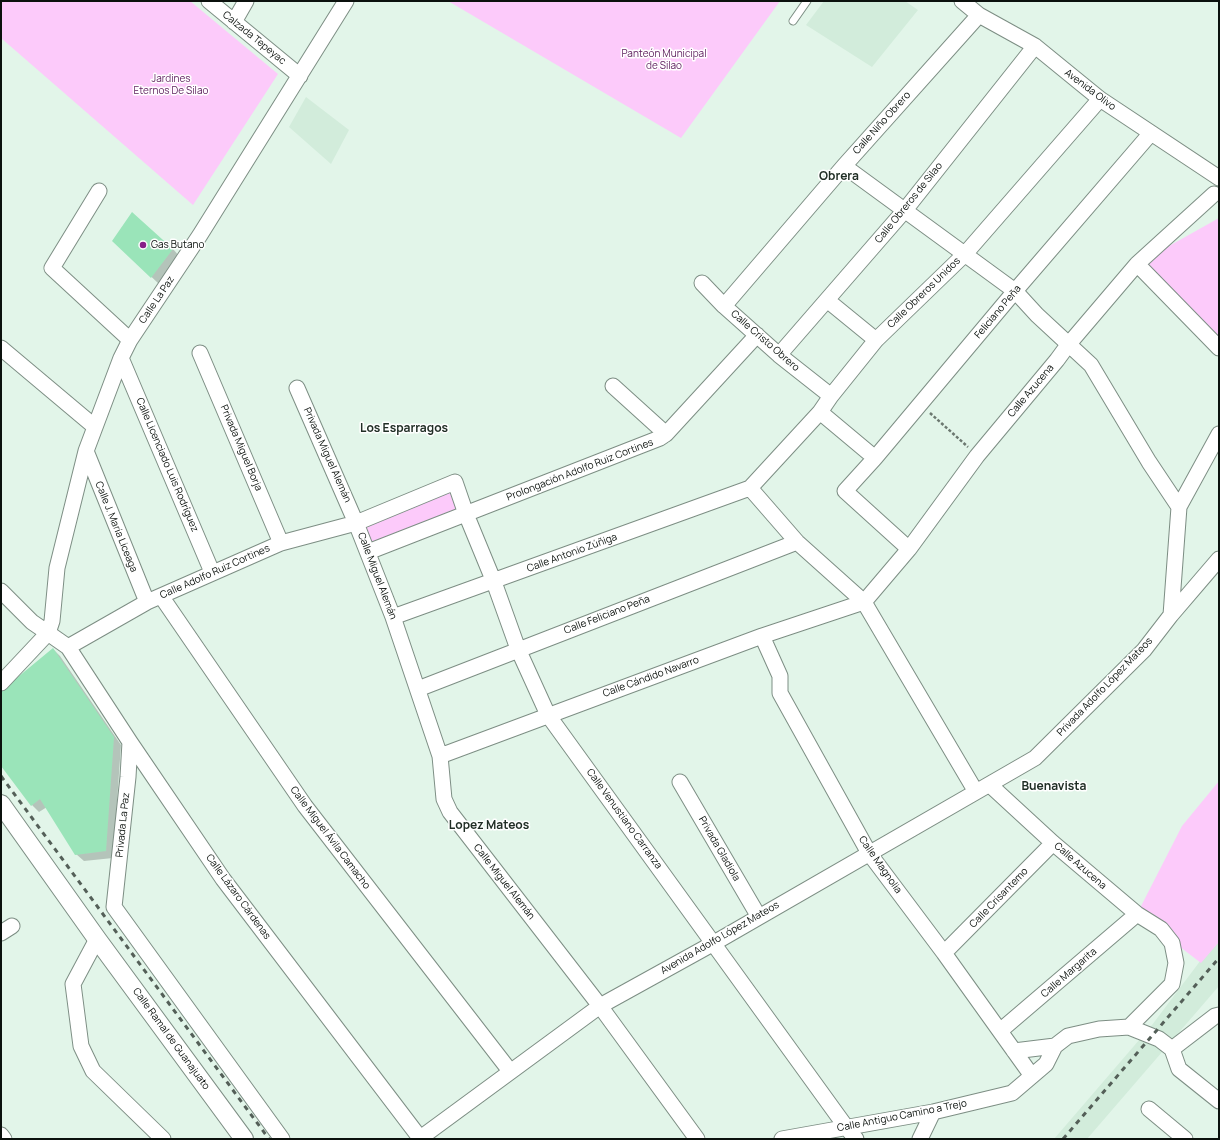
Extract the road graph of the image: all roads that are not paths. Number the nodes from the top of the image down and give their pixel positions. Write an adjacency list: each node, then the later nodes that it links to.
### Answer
1 (208, 1): 8 (street, Calzada Tepeyac)
2 (246, 1): 8 (street)
3 (346, 1): 10 (street, Calle La Paz)
4 (807, 1): 7 (lane)
5 (962, 1): 6 (street, Avenida Olivo)
6 (979, 15): 9 (street, Avenida Olivo); 13 (street, Calle Niño Obrero)
7 (793, 21)
8 (234, 22): 10 (street, Calzada Tepeyac)
9 (1035, 46): 11 (street, Avenida Olivo); 17 (street, Calle Obreros de Silao)
10 (300, 76): 25 (street, Calle La Paz)
11 (1100, 99): 12 (street, Avenida Olivo); 18 (street, Calle Obreros Unidos)
12 (1151, 133): 14 (street, Avenida Olivo); 21 (street, Feliciano Peña)
13 (844, 166): 17 (street); 23 (street, Calle Niño Obrero)
14 (1219, 178)
15 (99, 191): 25 (street)
16 (1214, 194): 19 (street, Calle Azucena)
17 (905, 210): 18 (street); 22 (street, Calle Obreros de Silao)
18 (965, 254): 21 (street); 26 (street, Calle Obreros Unidos)
19 (1137, 264): 27 (street, Calle Azucena); 29 (street)
20 (702, 283): 23 (street, Calle Cristo Obrero)
21 (1015, 291): 27 (street); 41 (street, Feliciano Peña)
22 (827, 300): 26 (street); 31 (street, Calle Obreros de Silao)
23 (724, 306): 24 (street, Calle Cristo Obrero)
24 (757, 335): 31 (street, Calle Cristo Obrero); 38 (street, Prolongación Adolfo Ruiz Cortines)
25 (130, 340): 32 (street, Calle La Paz)
26 (876, 340): 35 (street, Calle Obreros Unidos)
27 (1068, 345): 44 (street); 49 (street, Calle Azucena)
28 (1, 348): 37 (street)
29 (1219, 348)
30 (200, 353): 47 (street, Privada Miguel Borja)
31 (779, 356): 35 (street, Calle Cristo Obrero)
32 (121, 358): 37 (street, Calle La Paz); 52 (street, Calle Licenciado Luis Rodríguez)
33 (614, 386): 38 (street)
34 (297, 388): 46 (street, Privada Miguel Alemán)
35 (831, 396): 36 (street, Calle Obreros Unidos)
36 (820, 412): 41 (street); 43 (street, Calle Obreros Unidos)
37 (95, 427): 40 (street, Calle La Paz)
38 (666, 434): 45 (street, Prolongación Adolfo Ruiz Cortines)
39 (1219, 434): 44 (street)
40 (86, 451): 56 (street, Calle J. María Liceaga); 60 (street, Calle La Paz)
41 (875, 458): 49 (street, Feliciano Peña)
42 (455, 482): 45 (street, Calle Venustiano Carranza); 46 (street, Calle Adolfo Ruiz Cortines)
43 (750, 488): 48 (street); 53 (street, Calle Antonio Zúñiga)
44 (1179, 507): 58 (street)
45 (466, 514): 50 (street, Prolongación Adolfo Ruiz Cortines); 53 (street, Calle Venustiano Carranza)
46 (356, 523): 47 (street, Calle Adolfo Ruiz Cortines); 50 (street, Calle Miguel Alemán)
47 (281, 542): 52 (street, Calle Adolfo Ruiz Cortines)
48 (797, 542): 57 (street); 63 (street, Calle Feliciano Peña)
49 (909, 550): 57 (street, Calle Azucena)
50 (368, 552): 59 (street, Calle Miguel Alemán)
51 (1219, 558): 58 (street, Privada Adolfo López Mateos)
52 (212, 572): 55 (street, Calle Adolfo Ruiz Cortines)
53 (494, 582): 59 (street, Calle Antonio Zúñiga); 63 (street, Calle Venustiano Carranza)
54 (1, 591): 60 (street)
55 (161, 596): 56 (street, Calle Adolfo Ruiz Cortines); 88 (street, Calle Miguel Ávila Camacho)
56 (147, 602): 62 (street, Calle Adolfo Ruiz Cortines)
57 (864, 602): 61 (street, Calle Cándido Navarro); 72 (street)
58 (1171, 615): 69 (street, Privada Adolfo López Mateos)
59 (393, 617): 65 (street, Calle Miguel Alemán)
60 (48, 633): 62 (street); 64 (street)
61 (762, 636): 66 (street, Calle Cándido Navarro); 75 (street, Calle Magnolia)
62 (68, 647): 67 (street, Calle Lázaro Cárdenas)
63 (518, 649): 65 (street, Calle Feliciano Peña); 66 (street, Calle Venustiano Carranza)
64 (1, 683)
65 (418, 689): 68 (street, Calle Miguel Alemán)
66 (548, 715): 68 (street, Calle Cándido Navarro); 79 (street, Calle Venustiano Carranza)
67 (130, 742): 98 (street, Privada La Paz); 99 (street, Calle Lázaro Cárdenas)
68 (440, 756): 81 (street, Calle Miguel Alemán)
69 (1035, 758): 71 (street, Avenida Adolfo López Mateos)
70 (680, 782): 77 (street, Privada Gladiola)
71 (990, 784): 72 (street, Avenida Adolfo López Mateos); 74 (street, Calle Azucena)
72 (976, 792): 75 (street, Avenida Adolfo López Mateos)
73 (1, 804): 78 (street, Calle Ramal de Guanajuato)
74 (1053, 843): 76 (street, Calle Azucena); 80 (street, Calle Crisantemo)
75 (869, 853): 77 (street, Avenida Adolfo López Mateos); 80 (street, Calle Magnolia)
76 (1137, 914): 83 (street, Calle Azucena); 84 (street, Calle Margarita)
77 (759, 917): 79 (street, Avenida Adolfo López Mateos)
78 (97, 939): 96 (street); 97 (street, Calle Ramal de Guanajuato)
79 (714, 943): 81 (street, Avenida Adolfo López Mateos); 93 (street, Calle Venustiano Carranza)
80 (944, 954): 84 (street, Calle Magnolia)
81 (600, 1006): 88 (street, Avenida Adolfo López Mateos); 100 (street, Calle Miguel Alemán)
82 (1219, 1015): 86 (street)
83 (1129, 1027): 85 (street); 86 (street)
84 (1000, 1031): 87 (street, Calle Magnolia)
85 (1055, 1046): 87 (street); 89 (street, Calle Antiguo Camino a Trejo)
86 (1172, 1049): 90 (street)
87 (1014, 1051): 89 (street, Calle Magnolia)
88 (510, 1072): 99 (street, Avenida Adolfo López Mateos)
89 (1032, 1076): 92 (street, Calle Antiguo Camino a Trejo)
90 (1219, 1102)
91 (1149, 1109): 104 (street)
92 (933, 1112): 93 (street, Calle Antiguo Camino a Trejo); 103 (street)
93 (846, 1127): 101 (street, Calle Antiguo Camino a Trejo); 102 (street, Calle Venustiano Carranza)
94 (1, 1135): 95 (street)
95 (4, 1139)
96 (163, 1139)
97 (244, 1139)
98 (282, 1139)
99 (420, 1139)
100 (697, 1139)
101 (782, 1139)
102 (856, 1139)
103 (920, 1139)
104 (1185, 1139)

